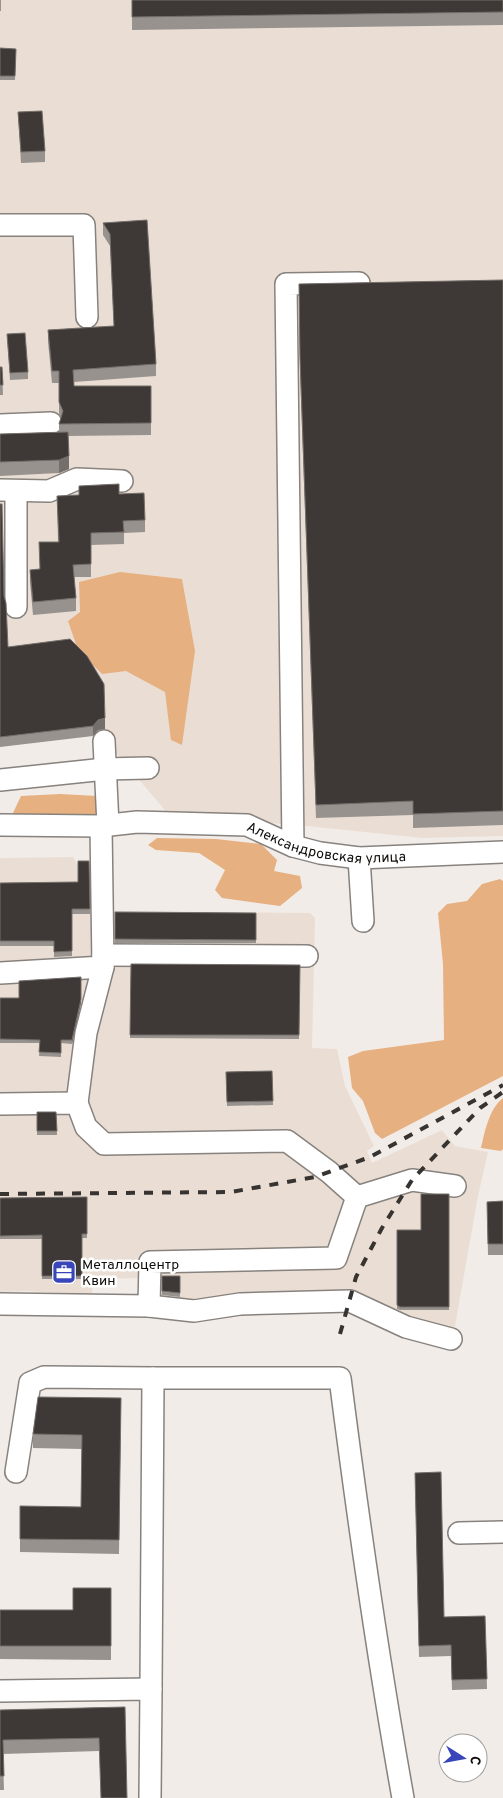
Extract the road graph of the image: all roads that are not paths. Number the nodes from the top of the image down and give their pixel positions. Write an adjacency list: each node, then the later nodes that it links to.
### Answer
1 (0, 225): 3 (street)
2 (375, 283): 15 (street)
3 (87, 317)
4 (52, 422): 5 (street)
5 (0, 425)
6 (122, 482): 7 (street)
7 (8, 490): 8 (street)
8 (16, 607)
9 (104, 741): 11 (street)
10 (148, 768): 11 (street)
11 (105, 769): 12 (street); 14 (street)
12 (0, 780)
13 (0, 825): 14 (street, Александровская улица)
14 (105, 825): 15 (street, Александровская улица); 20 (street)
15 (293, 846): 17 (street, Александровская улица)
16 (503, 852): 17 (street, Александровская улица)
17 (359, 858): 18 (street)
18 (363, 921)
19 (307, 956): 20 (street)
20 (103, 961): 21 (street); 22 (street)
21 (0, 972)
22 (77, 1103): 23 (street); 25 (street)
23 (0, 1104)
24 (455, 1186): 25 (street)
25 (357, 1197): 27 (street)
26 (0, 1304): 27 (street)
27 (164, 1313): 28 (street)
28 (452, 1339)
29 (153, 1378): 30 (street); 33 (street); 36 (street)
30 (16, 1472)
31 (503, 1532): 32 (street)
32 (458, 1533)
33 (151, 1689): 34 (street); 35 (street)
34 (0, 1691)
35 (150, 1798)
36 (403, 1798)

